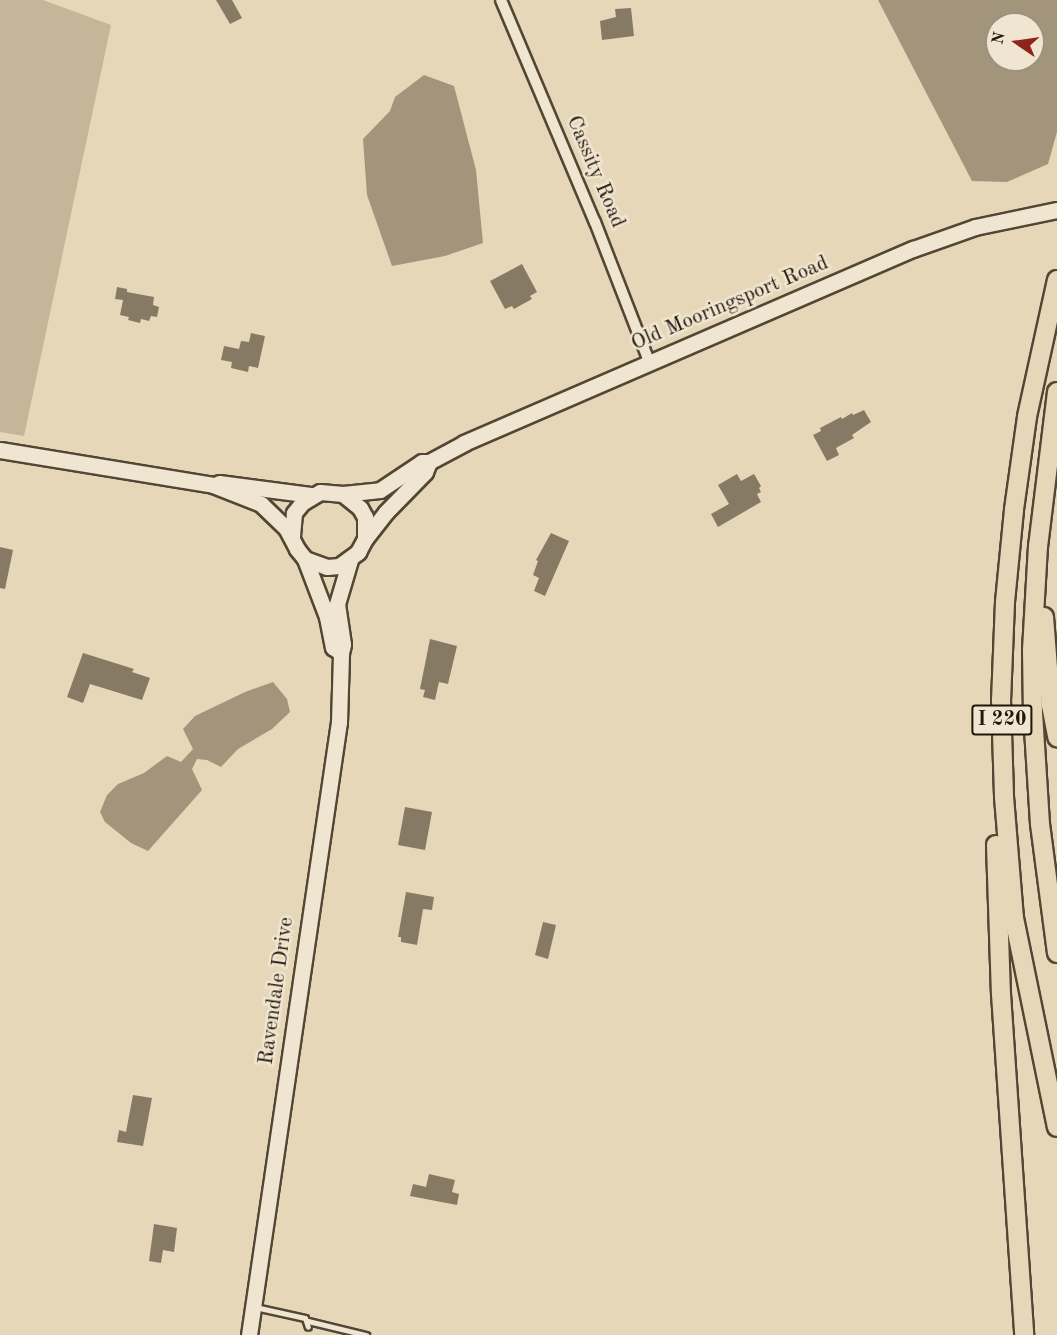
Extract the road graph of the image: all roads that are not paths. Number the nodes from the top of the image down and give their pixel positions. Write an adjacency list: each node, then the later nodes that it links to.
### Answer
1 (501, 0): 4 (street, Cassity Road)
2 (1057, 210): 4 (main road, Old Mooringsport Road)
3 (1057, 280): 17 (highway, I 220)
4 (649, 361): 7 (main road, Old Mooringsport Road)
5 (1057, 392): 8 (highway, I 220)
6 (0, 450): 9 (main road, Old Mooringsport Road)
7 (429, 462): 10 (main road, Old Mooringsport Road); 13 (main road, Old Mooringsport Road)
8 (1045, 480): 18 (highway); 19 (highway, I 220)
9 (213, 485): 11 (main road, Old Mooringsport Road); 12 (main road, Old Mooringsport Road)
10 (344, 494): 11 (main road, Old Mooringsport Road); 13 (main road)
11 (312, 495): 12 (main road)
12 (292, 538): 14 (main road, Old Mooringsport Road)
13 (365, 539): 15 (main road, Old Mooringsport Road)
14 (305, 559): 15 (main road); 16 (main road, Ravendale Drive)
15 (350, 560): 16 (main road, Ravendale Drive)
16 (340, 653): 21 (main road, Ravendale Drive)
17 (1001, 700): 20 (highway, I 220); 24 (highway)
18 (1057, 737)
19 (1057, 953)
20 (1057, 1127)
21 (253, 1306): 22 (main road, Ravendale Drive); 23 (lane)
22 (249, 1335)
23 (366, 1335)
24 (1024, 1335)

